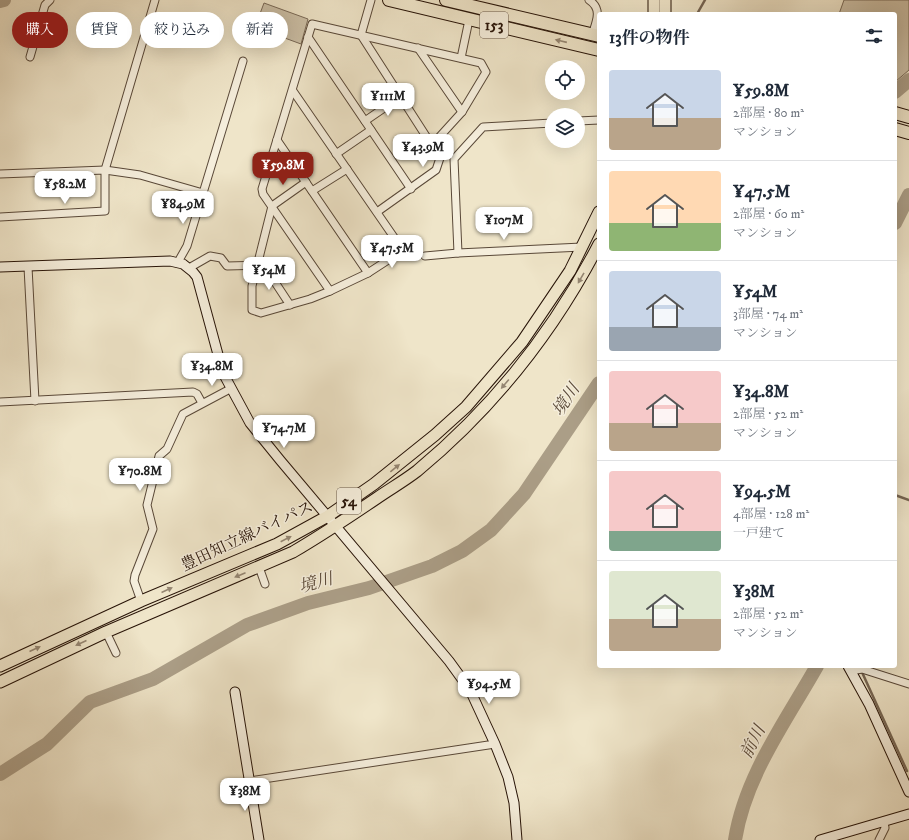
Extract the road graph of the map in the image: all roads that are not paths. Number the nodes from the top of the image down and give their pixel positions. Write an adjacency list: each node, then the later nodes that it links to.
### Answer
1 (50, 0): 20 (street)
2 (155, 0): 39 (street)
3 (371, 0): 15 (street)
4 (389, 0): 13 (highway, 153)
5 (446, 0): 9 (highway, 153)
6 (589, 0): 10 (street)
7 (654, 0): 11 (main road)
8 (665, 0): 12 (main road)
9 (474, 3): 16 (highway, 153)
10 (598, 12)
11 (654, 12)
12 (665, 12)
13 (469, 20): 19 (highway, 153, one-way to 13); 21 (street)
14 (597, 24): 16 (street)
15 (361, 35): 17 (street); 18 (street); 24 (street)
16 (596, 35)
17 (308, 37): 23 (street); 29 (street)
18 (418, 48): 21 (street); 25 (street)
19 (597, 50)
20 (30, 57)
21 (461, 58): 25 (street)
22 (243, 61): 44 (street)
23 (293, 92): 35 (street); 37 (street)
24 (400, 97): 29 (street); 36 (street)
25 (462, 112): 36 (street)
26 (897, 114): 27 (highway)
27 (909, 117)
28 (597, 120): 30 (street)
29 (365, 121): 32 (street)
30 (585, 121)
31 (545, 123): 51 (street)
32 (371, 130): 37 (street); 42 (street)
33 (897, 130): 34 (highway)
34 (909, 133)
35 (277, 140): 41 (street); 45 (street)
36 (432, 145): 42 (street)
37 (336, 154): 38 (street)
38 (347, 169): 43 (street); 46 (street)
39 (105, 170): 40 (street); 44 (street); 48 (street)
40 (0, 174)
41 (306, 182): 43 (street); 45 (street)
42 (411, 189): 46 (street)
43 (312, 191): 59 (street)
44 (203, 193): 54 (street)
45 (272, 206): 55 (street); 60 (street)
46 (377, 212): 59 (street)
47 (597, 216): 49 (main road, 豊田知立線バイパス / 54)
48 (0, 217)
49 (582, 247): 51 (street); 66 (main road, 豊田知立線バイパス / 54, one-way to 49)
50 (597, 248): 67 (main road, 豊田知立線バイパス / 54, one-way to 67)
51 (458, 253): 52 (street)
52 (425, 256)
53 (0, 260): 56 (street)
54 (178, 262): 57 (street); 58 (street)
55 (257, 264): 58 (street); 61 (street); 61 (street)
56 (0, 267): 57 (street)
57 (28, 267): 63 (street)
58 (189, 268): 62 (street)
59 (368, 273): 60 (street)
60 (330, 291): 61 (street)
61 (290, 305)
62 (230, 389): 65 (street); 66 (street)
63 (35, 401): 64 (street); 65 (street)
64 (0, 402)
65 (202, 403): 70 (street)
66 (328, 516): 67 (street); 70 (main road, 豊田知立線バイパス / 54, one-way to 66)
67 (336, 526): 68 (main road, 豊田知立線バイパス / 54); 78 (street)
68 (259, 567): 69 (street); 71 (main road, 豊田知立線バイパス / 54, one-way to 71)
69 (265, 584)
70 (141, 601): 73 (main road, 豊田知立線バイパス / 54, one-way to 70)
71 (106, 632): 72 (street); 75 (main road, 豊田知立線バイパス / 54, one-way to 75)
72 (116, 653)
73 (0, 666)
74 (849, 668): 76 (street); 79 (street)
75 (0, 682)
76 (909, 684)
77 (235, 692): 80 (street)
78 (495, 744): 80 (street); 85 (street)
79 (906, 778): 81 (street)
80 (250, 781): 84 (street)
81 (909, 792)
82 (909, 814): 83 (street)
83 (884, 821): 86 (street); 87 (street)
84 (260, 840)
85 (517, 840)
86 (820, 840)
87 (879, 840)

